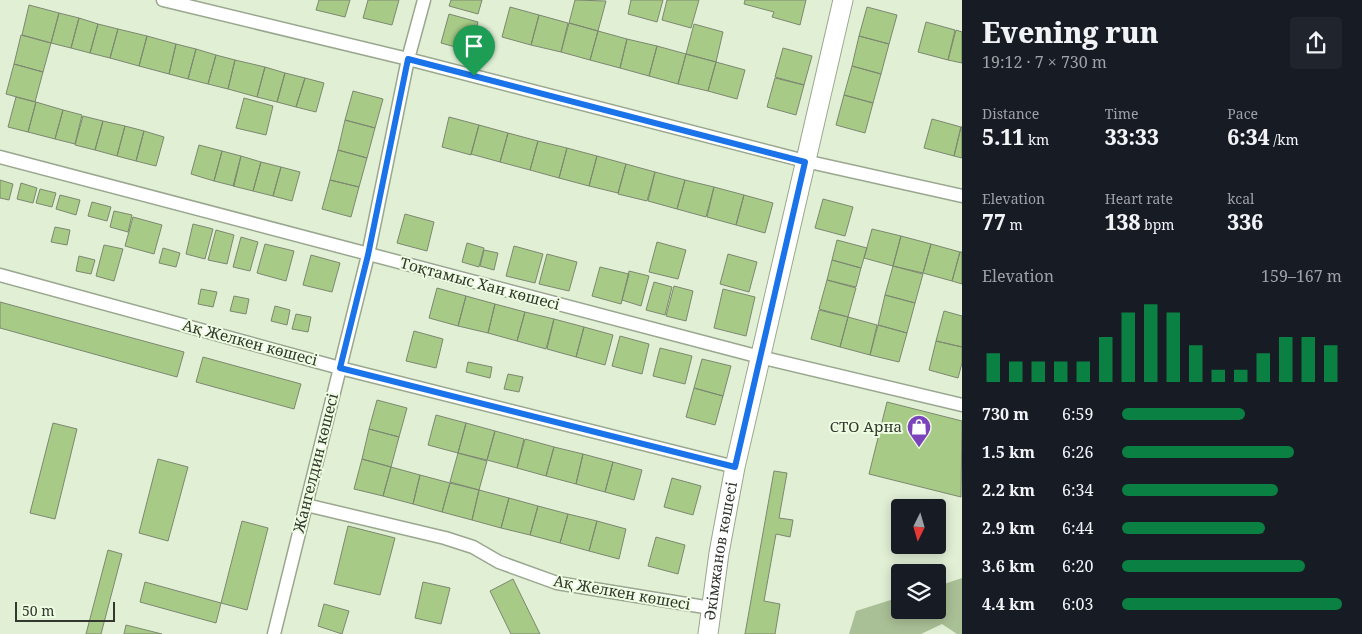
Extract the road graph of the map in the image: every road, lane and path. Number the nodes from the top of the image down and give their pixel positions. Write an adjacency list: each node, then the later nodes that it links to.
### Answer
1 (163, 0): 4 (street)
2 (424, 0): 4 (street, Жангелдин көшесі)
3 (843, 0): 6 (main road, Әкімжанов көшесі)
4 (408, 59): 6 (street); 8 (street, Жангелдин көшесі)
5 (0, 157): 8 (street, Тоқтамыс Хан көшесі)
6 (805, 162): 7 (street); 10 (main road, Әкімжанов көшесі)
7 (962, 196)
8 (368, 255): 10 (street, Тоқтамыс Хан көшесі); 11 (street, Жангелдин көшесі)
9 (0, 275): 11 (street, Ақ Желкен көшесі)
10 (760, 356): 12 (street, Тоқтамыс Хан көшесі); 13 (main road, Әкімжанов көшесі)
11 (340, 368): 13 (street, Ақ Желкен көшесі); 14 (street, Жангелдин көшесі)
12 (962, 405)
13 (735, 467): 15 (main road, Әкімжанов көшесі)
14 (306, 505): 15 (street, Ақ Желкен көшесі); 16 (street, Жангелдин көшесі)
15 (711, 608): 17 (main road, Әкімжанов көшесі)
16 (274, 634)
17 (708, 634)

